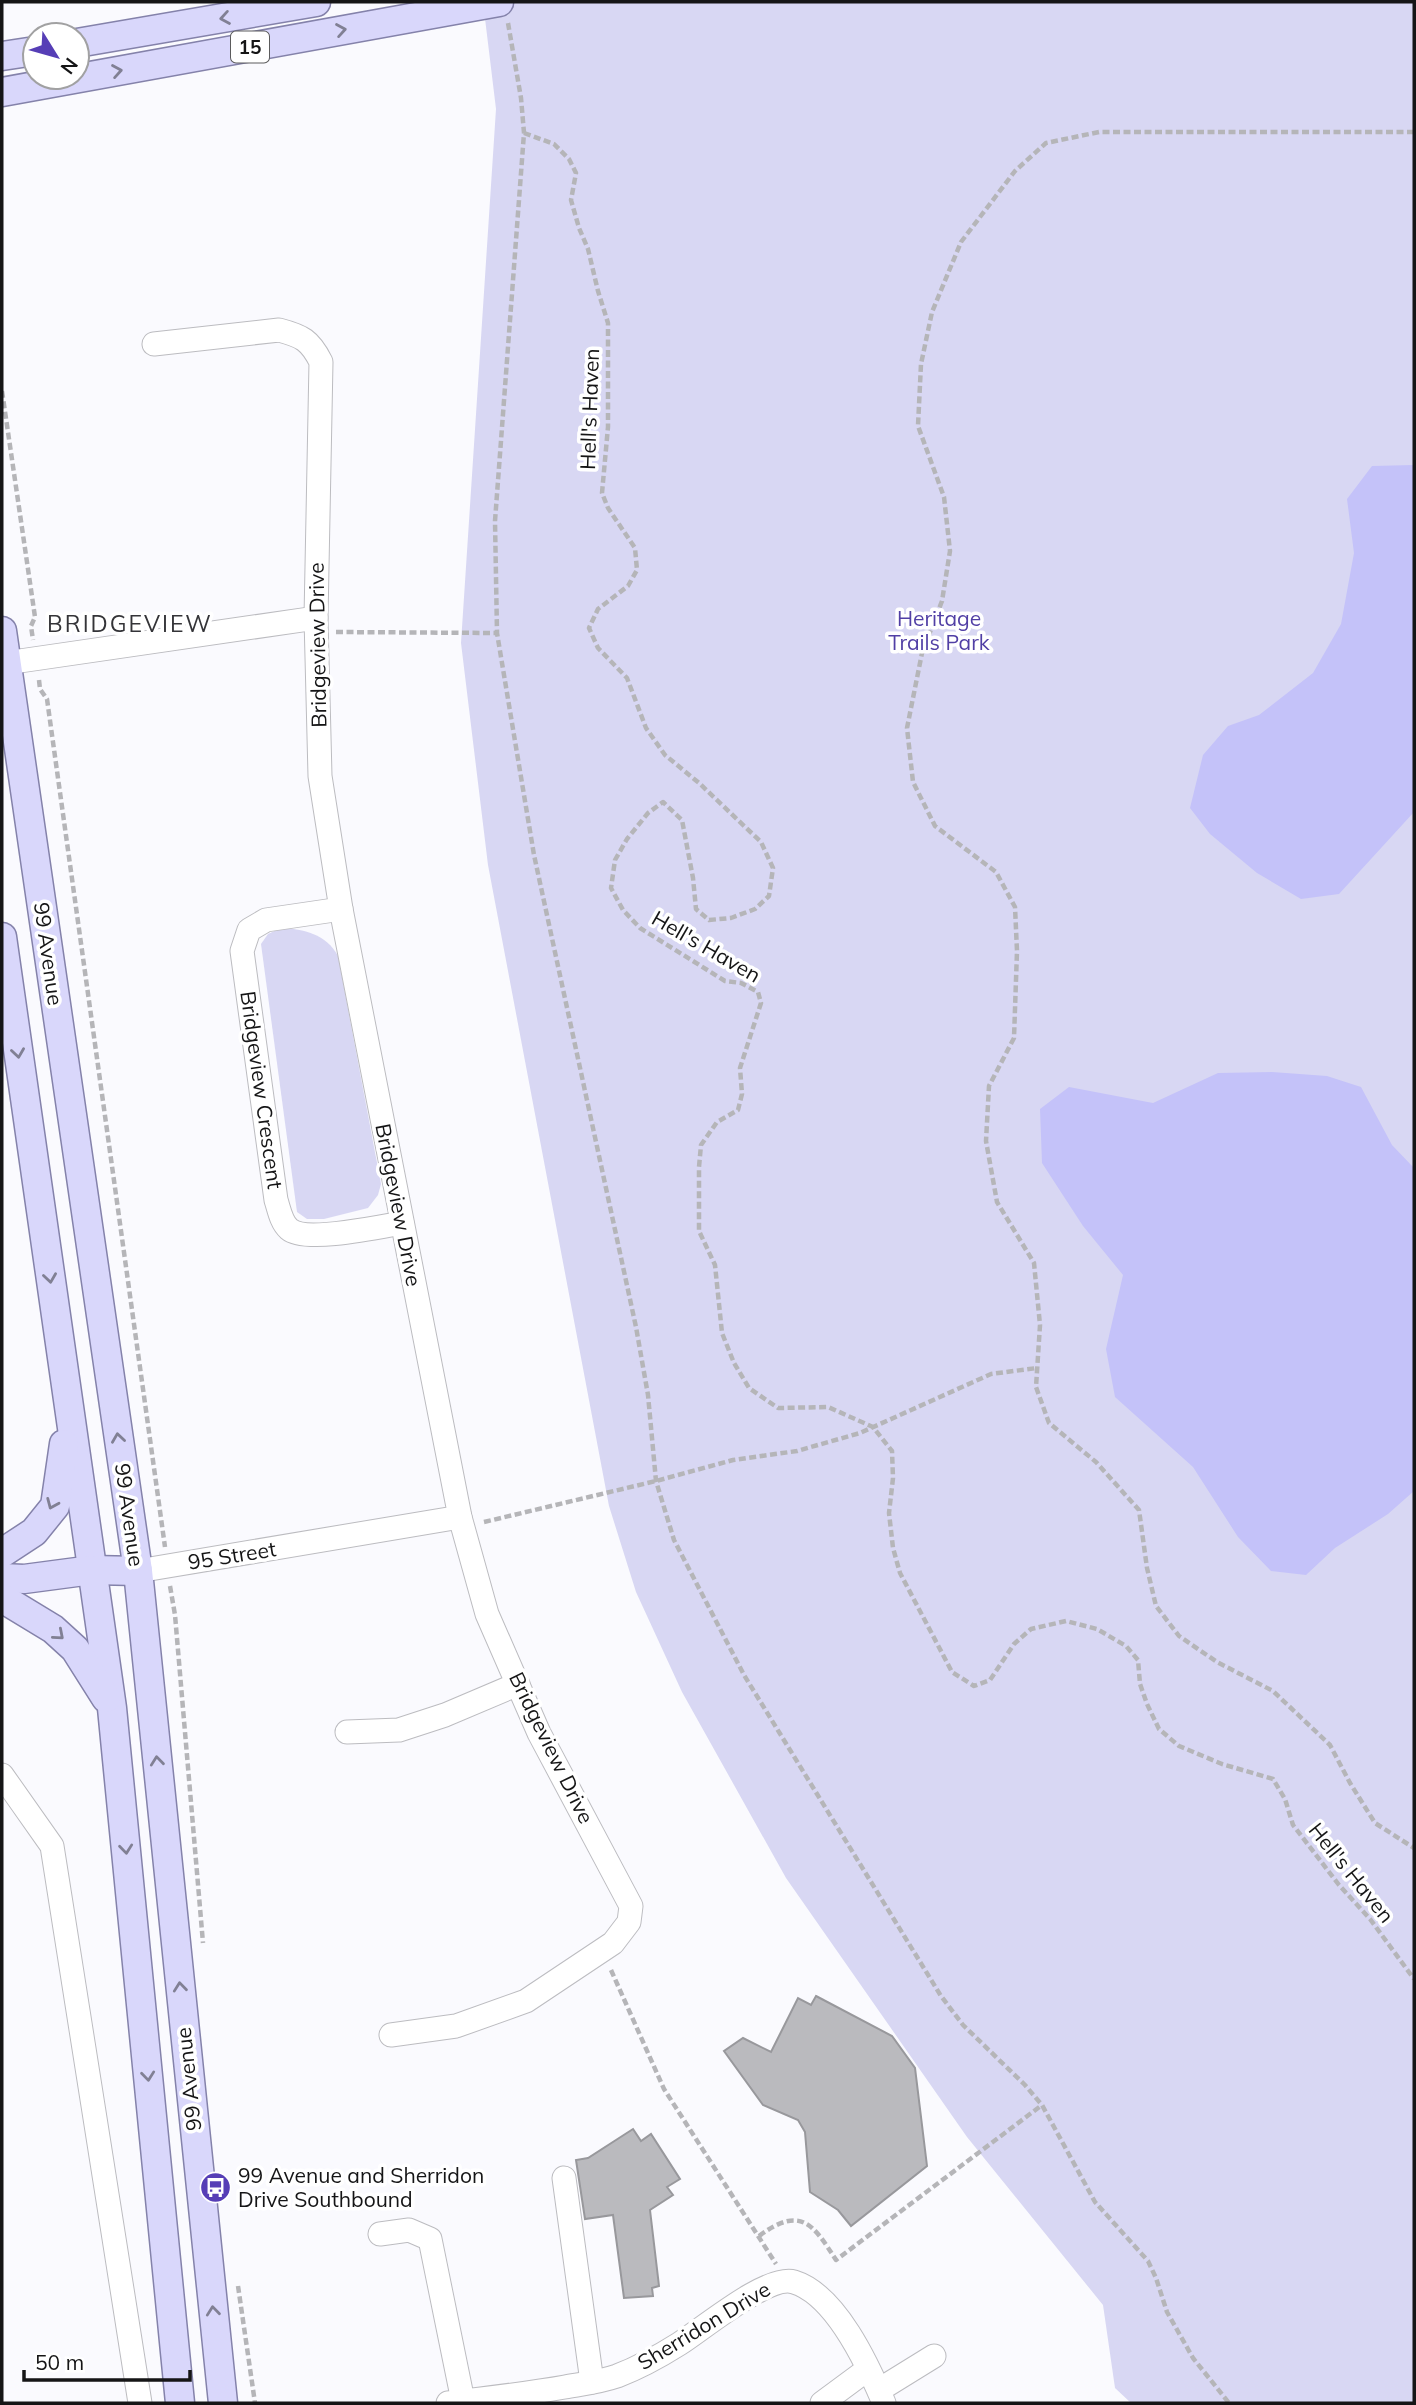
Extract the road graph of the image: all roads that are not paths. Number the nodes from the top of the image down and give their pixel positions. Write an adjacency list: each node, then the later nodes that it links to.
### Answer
1 (316, 2): 3 (main road, one-way to 3)
2 (503, 9): 6 (main road, 15, one-way to 2)
3 (91, 41)
4 (21, 53): 5 (main road)
5 (2, 56)
6 (2, 92)
7 (154, 344): 8 (street, Bridgeview Drive)
8 (316, 625): 10 (street); 11 (street, Bridgeview Drive)
9 (2, 631): 10 (main road, 99 Avenue)
10 (6, 663): 18 (main road, 99 Avenue, one-way to 10)
11 (341, 909): 13 (street, Bridgeview Drive); 13 (street, Bridgeview Crescent)
12 (2, 937): 14 (main road, 99 Avenue, one-way to 14)
13 (402, 1223): 15 (street, Bridgeview Drive)
14 (69, 1413): 16 (main road, one-way to 16); 17 (main road, 99 Avenue)
15 (461, 1523): 18 (street, 95 Street); 21 (street, Bridgeview Drive)
16 (2, 1553)
17 (92, 1570): 18 (main road, 95 Street); 19 (main road, 95 Street); 22 (main road, 99 Avenue)
18 (138, 1570): 34 (main road, 99 Avenue, one-way to 18)
19 (2, 1578)
20 (2, 1598): 22 (main road, one-way to 22)
21 (519, 1685): 23 (street); 25 (street, Bridgeview Drive)
22 (112, 1708): 33 (main road, 99 Avenue, one-way to 33)
23 (347, 1732)
24 (2, 1775): 32 (street)
25 (391, 2035)
26 (564, 2178): 29 (street)
27 (380, 2234): 31 (street)
28 (934, 2356): 30 (street)
29 (592, 2382): 30 (street, Sherridon Drive); 31 (street, Sherridon Drive)
30 (877, 2388): 35 (street)
31 (455, 2402)
32 (141, 2403)
33 (180, 2403)
34 (223, 2403)
35 (822, 2403)

